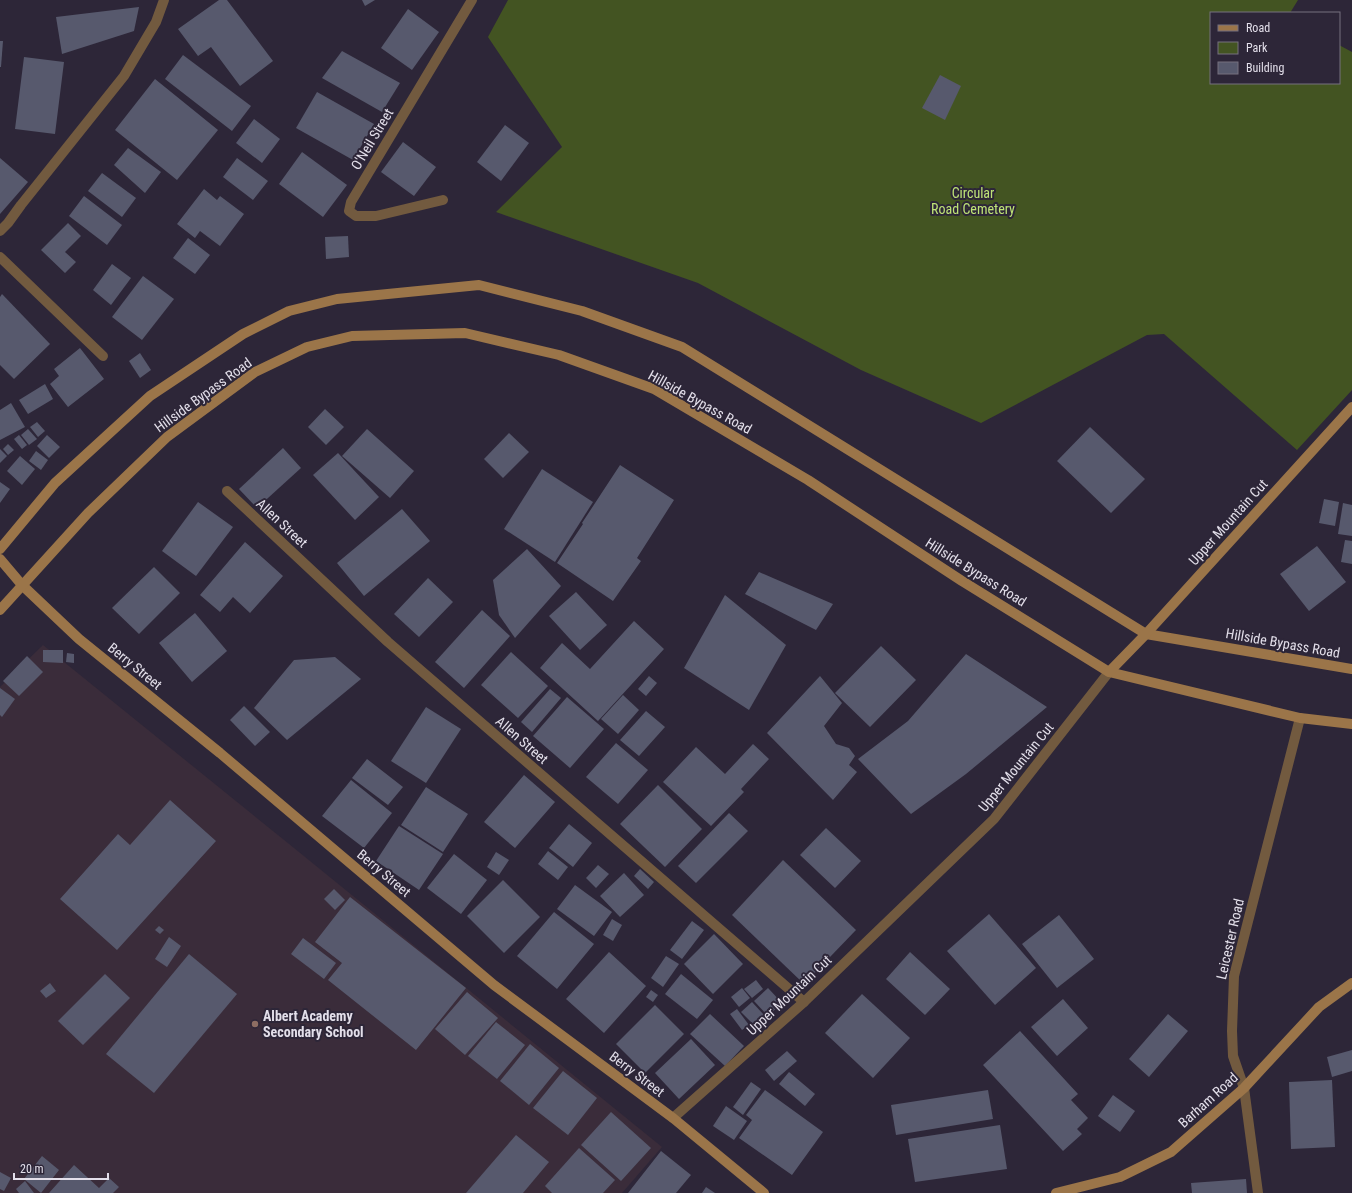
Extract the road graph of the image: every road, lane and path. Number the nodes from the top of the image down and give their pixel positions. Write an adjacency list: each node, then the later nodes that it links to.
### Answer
1 (164, 0): 4 (street)
2 (472, 0): 3 (street, O'Neil Street)
3 (443, 200)
4 (0, 230)
5 (0, 257): 6 (street)
6 (103, 356)
7 (1352, 407): 13 (main road, Upper Mountain Cut)
8 (228, 491): 19 (street, Allen Street)
9 (0, 549): 13 (main road, Hillside Bypass Road)
10 (0, 559): 11 (main road, Berry Street)
11 (22, 585): 12 (main road, Hillside Bypass Road); 15 (main road, Hillside Bypass Road); 21 (main road, Berry Street)
12 (0, 610)
13 (1146, 634): 14 (main road, Hillside Bypass Road); 15 (main road, Upper Mountain Cut)
14 (1352, 669)
15 (1109, 672): 16 (main road, Hillside Bypass Road); 19 (street, Upper Mountain Cut)
16 (1300, 718): 17 (main road, Hillside Bypass Road); 20 (street, Leicester Road)
17 (1352, 724)
18 (1352, 983): 20 (main road, Barham Road)
19 (804, 1002): 21 (street, Upper Mountain Cut)
20 (1244, 1088): 23 (main road, Barham Road); 24 (street, Leicester Road)
21 (673, 1118): 22 (main road, Berry Street)
22 (764, 1193)
23 (1056, 1193)
24 (1258, 1193)

